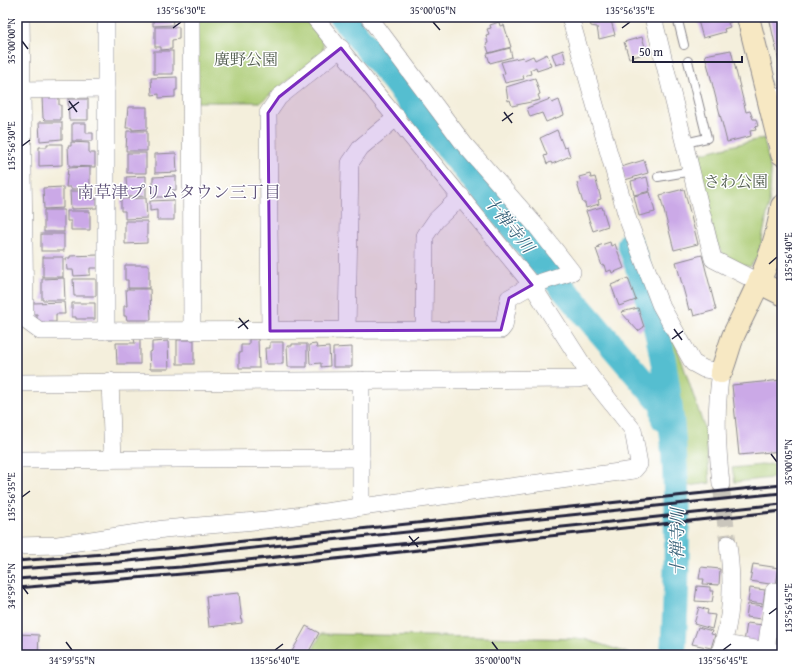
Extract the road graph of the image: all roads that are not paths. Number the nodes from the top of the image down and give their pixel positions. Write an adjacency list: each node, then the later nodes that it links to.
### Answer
1 (21, 17): 14 (street)
2 (106, 17): 13 (street)
3 (191, 17): 27 (street)
4 (314, 17): 11 (street)
5 (369, 17): 24 (street)
6 (570, 17): 31 (street)
7 (653, 17): 17 (street)
8 (678, 17): 10 (lane)
9 (748, 17): 15 (street)
10 (684, 45)
11 (341, 48): 16 (street); 28 (street)
12 (688, 61): 17 (lane)
13 (106, 89): 14 (street); 26 (street)
14 (19, 90): 26 (street)
15 (776, 104): 18 (street)
16 (397, 117): 21 (street); 29 (street)
17 (685, 143): 19 (street)
18 (782, 154)
19 (692, 171): 20 (lane); 23 (street)
20 (658, 177)
21 (460, 196): 24 (street); 30 (street)
22 (782, 206): 23 (street)
23 (760, 283): 25 (street); 31 (street)
24 (532, 285): 30 (street); 32 (street)
25 (782, 294)
26 (106, 331): 27 (street)
27 (192, 331): 28 (street)
28 (270, 331): 29 (street)
29 (347, 331): 30 (street)
30 (424, 331)
31 (721, 372): 39 (street)
32 (590, 376): 33 (street); 40 (street)
33 (361, 380): 34 (street); 36 (street)
34 (110, 381): 35 (street); 37 (street)
35 (17, 383)
36 (361, 458): 37 (street); 40 (street)
37 (114, 459): 38 (street)
38 (17, 460)
39 (721, 484)
40 (361, 507): 42 (street)
41 (728, 544): 44 (street)
42 (17, 546)
43 (782, 592): 45 (street)
44 (730, 650): 45 (street)
45 (774, 651)

